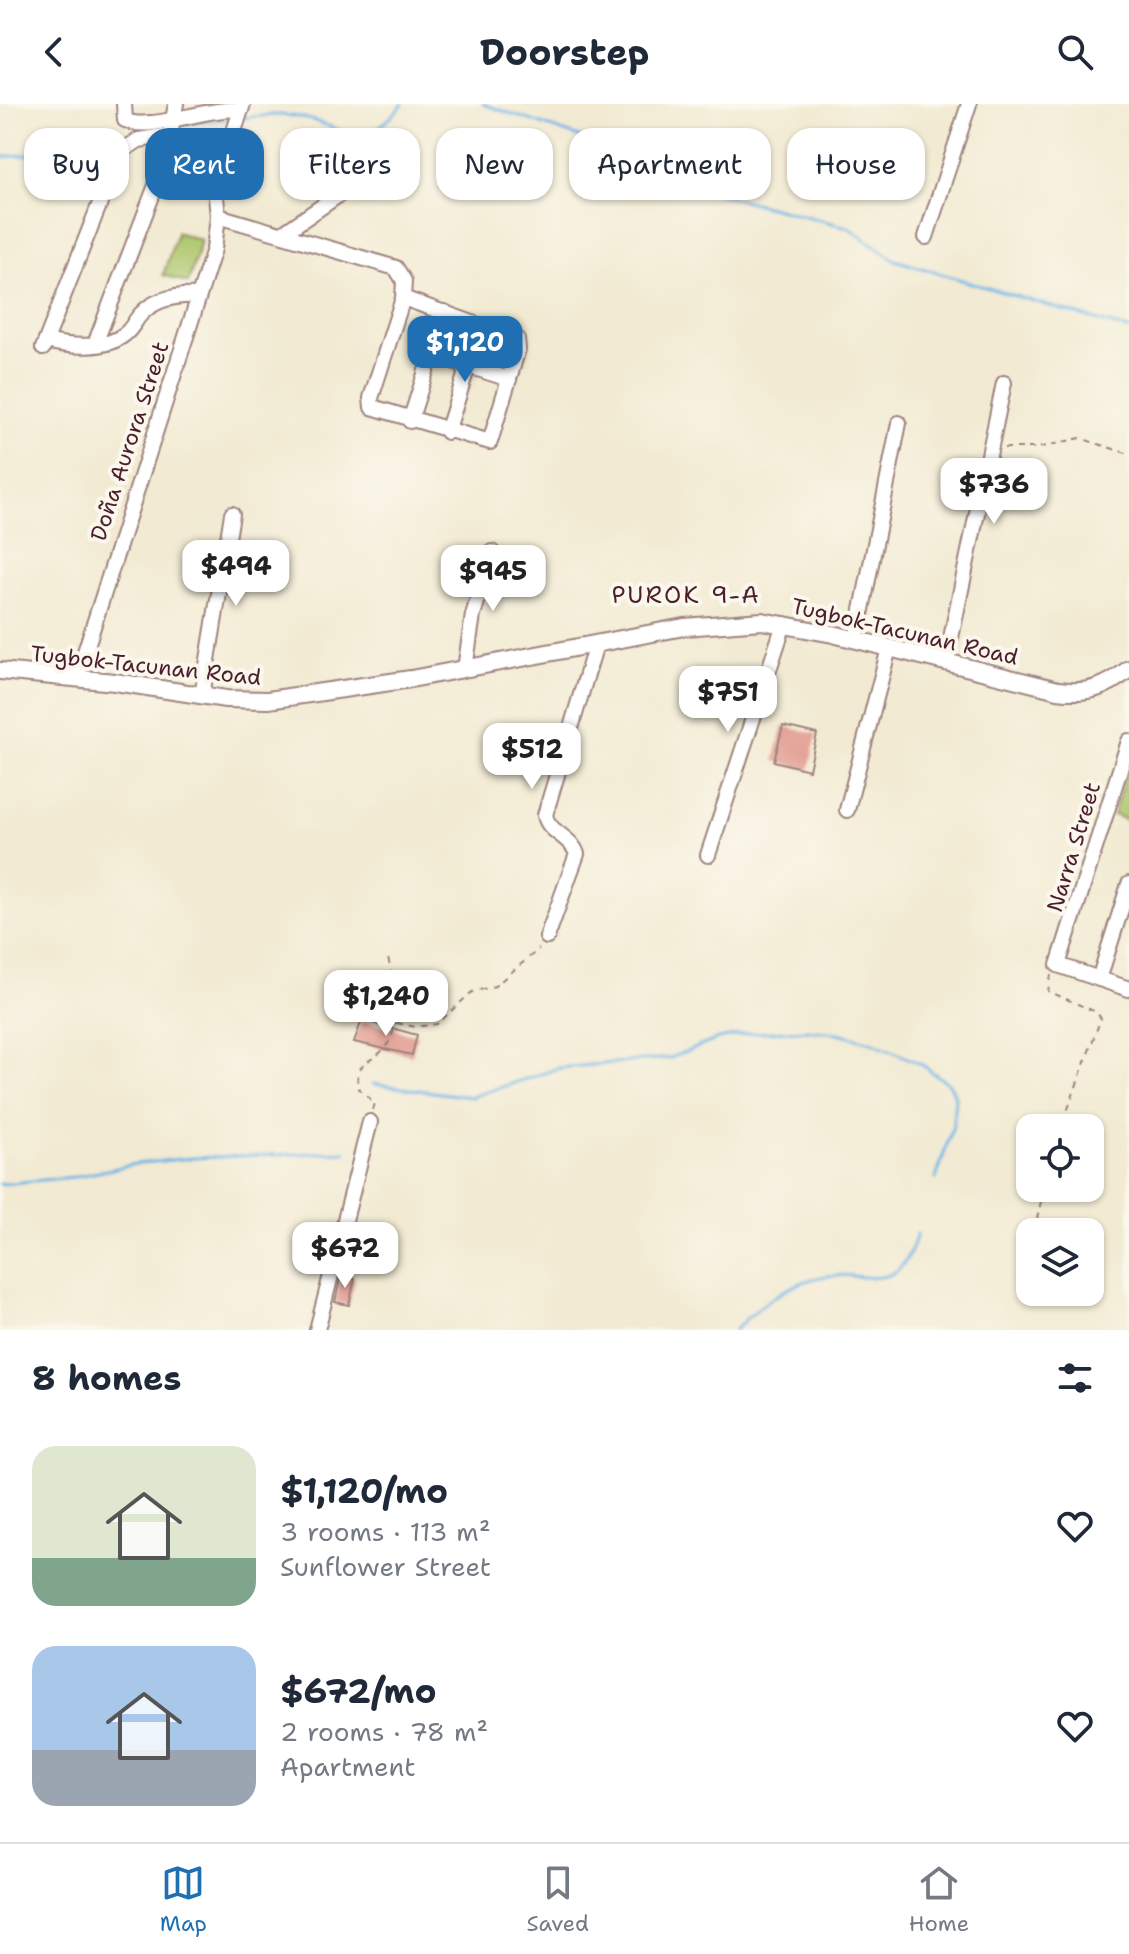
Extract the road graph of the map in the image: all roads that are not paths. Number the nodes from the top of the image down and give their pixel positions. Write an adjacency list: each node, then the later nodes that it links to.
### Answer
1 (124, 104): 4 (street)
2 (969, 104): 10 (street)
3 (242, 107): 4 (street); 8 (street, Doña Aurora Street)
4 (175, 111)
5 (145, 139): 14 (street)
6 (151, 200): 14 (street)
7 (331, 200): 9 (street)
8 (218, 216): 9 (street); 11 (street, Doña Aurora Street)
9 (282, 234): 12 (street)
10 (926, 237)
11 (198, 296): 14 (street); 32 (street, Doña Aurora Street)
12 (403, 298): 13 (street); 19 (street)
13 (445, 312): 15 (street); 17 (street)
14 (95, 344)
15 (431, 354): 16 (street); 19 (street)
16 (468, 366): 17 (street); 21 (street)
17 (509, 379): 21 (street)
18 (1004, 383): 28 (street)
19 (410, 421): 21 (street)
20 (899, 423): 25 (street)
21 (447, 432)
22 (232, 514): 33 (street)
23 (492, 552): 29 (street)
24 (784, 624): 25 (street, Tugbok-Tacunan Road); 26 (street, Tugbok-Tacunan Road); 36 (street)
25 (856, 640): 27 (street, Tugbok-Tacunan Road)
26 (596, 644): 29 (street, Tugbok-Tacunan Road); 38 (street)
27 (889, 648): 28 (street, Tugbok-Tacunan Road); 35 (street)
28 (946, 662): 30 (street, Tugbok-Tacunan Road)
29 (465, 669): 33 (street, Tugbok-Tacunan Road)
30 (1129, 669)
31 (0, 671): 32 (street, Tugbok-Tacunan Road)
32 (77, 677): 33 (street, Tugbok-Tacunan Road)
33 (202, 696)
34 (1128, 748): 39 (street, Narra Street)
35 (847, 810)
36 (708, 855)
37 (1129, 884): 39 (street)
38 (547, 937)
39 (1099, 979): 40 (street)
40 (1129, 989)
41 (370, 1122): 42 (street)
42 (317, 1330)

